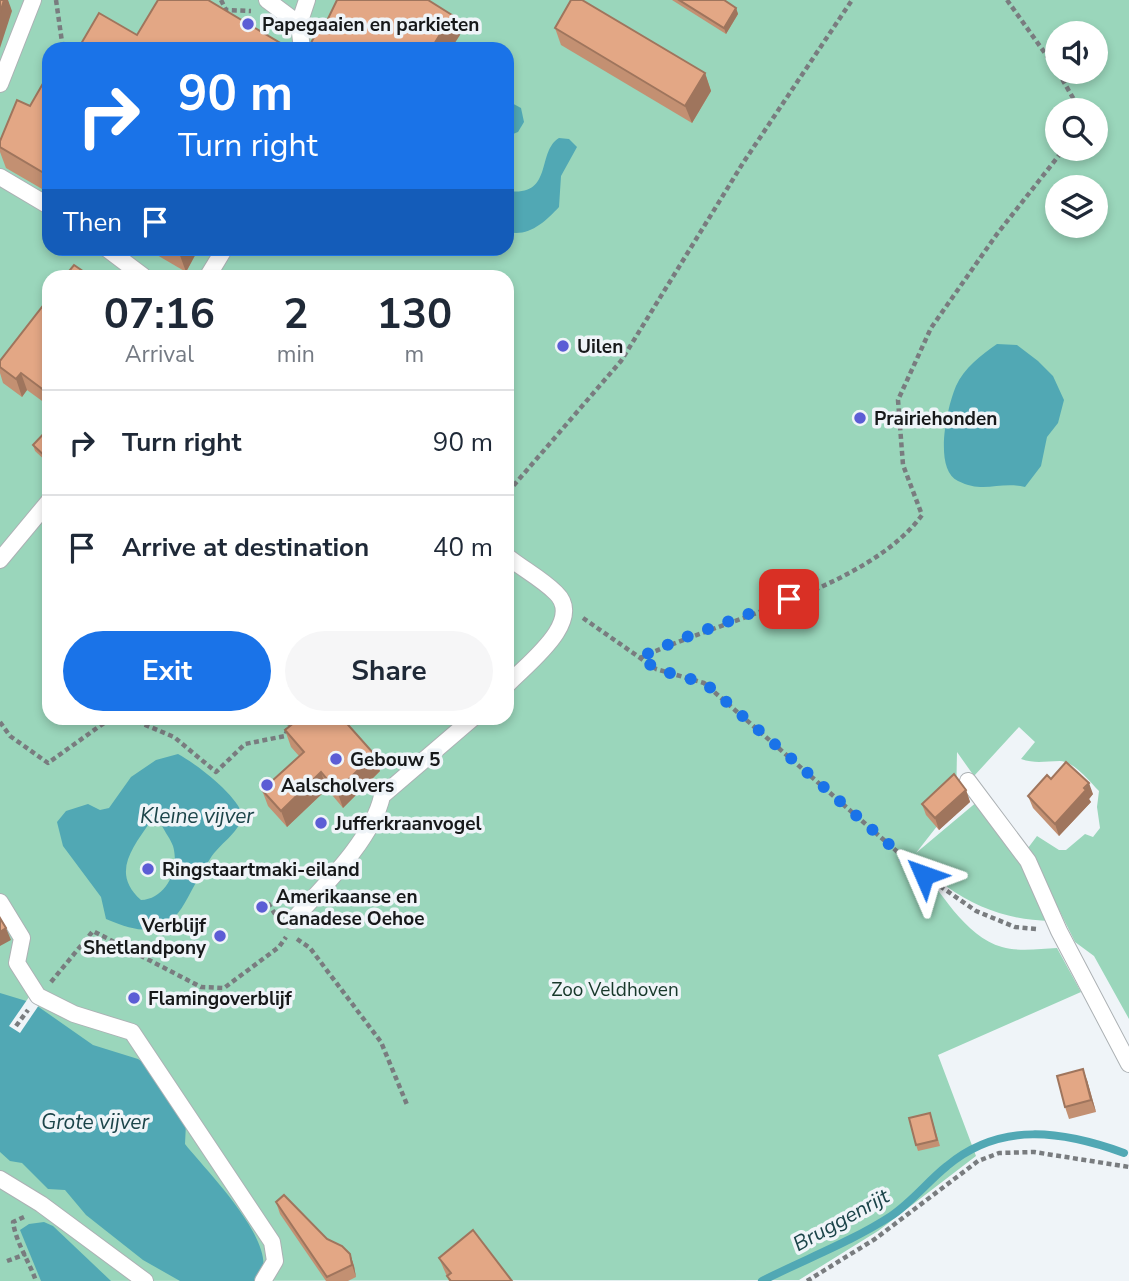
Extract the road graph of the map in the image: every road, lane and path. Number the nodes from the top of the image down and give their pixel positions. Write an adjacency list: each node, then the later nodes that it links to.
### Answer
1 (33, 0): 11 (lane)
2 (56, 0): 8 (path)
3 (267, 0): 7 (lane)
4 (307, 0): 7 (lane)
5 (852, 0): 17 (path)
6 (1007, 0): 10 (path)
7 (299, 24): 9 (lane)
8 (62, 42)
9 (301, 42)
10 (1045, 53)
11 (0, 83)
12 (1055, 161): 22 (path)
13 (0, 177): 14 (lane)
14 (42, 202)
15 (117, 256): 16 (lane)
16 (135, 270)
17 (514, 485)
18 (42, 509): 19 (lane)
19 (0, 560)
20 (514, 562): 21 (lane)
21 (564, 604): 22 (path); 23 (lane)
22 (640, 657): 33 (path)
23 (514, 678)
24 (0, 722): 25 (path)
25 (101, 725)
26 (146, 725): 27 (path)
27 (289, 725)
28 (465, 725): 32 (lane)
29 (968, 781): 33 (lane)
30 (0, 902): 34 (lane)
31 (268, 903): 32 (path)
32 (290, 927): 34 (path); 37 (path)
33 (1059, 931): 36 (lane)
34 (38, 996): 35 (path); 45 (lane)
35 (16, 1026)
36 (1129, 1064)
37 (408, 1107)
38 (1129, 1167): 46 (path)
39 (0, 1179): 40 (lane)
40 (41, 1204): 41 (path); 44 (lane)
41 (26, 1254): 42 (path); 43 (path)
42 (6, 1261)
43 (36, 1281)
44 (145, 1281)
45 (263, 1281)
46 (807, 1281)

